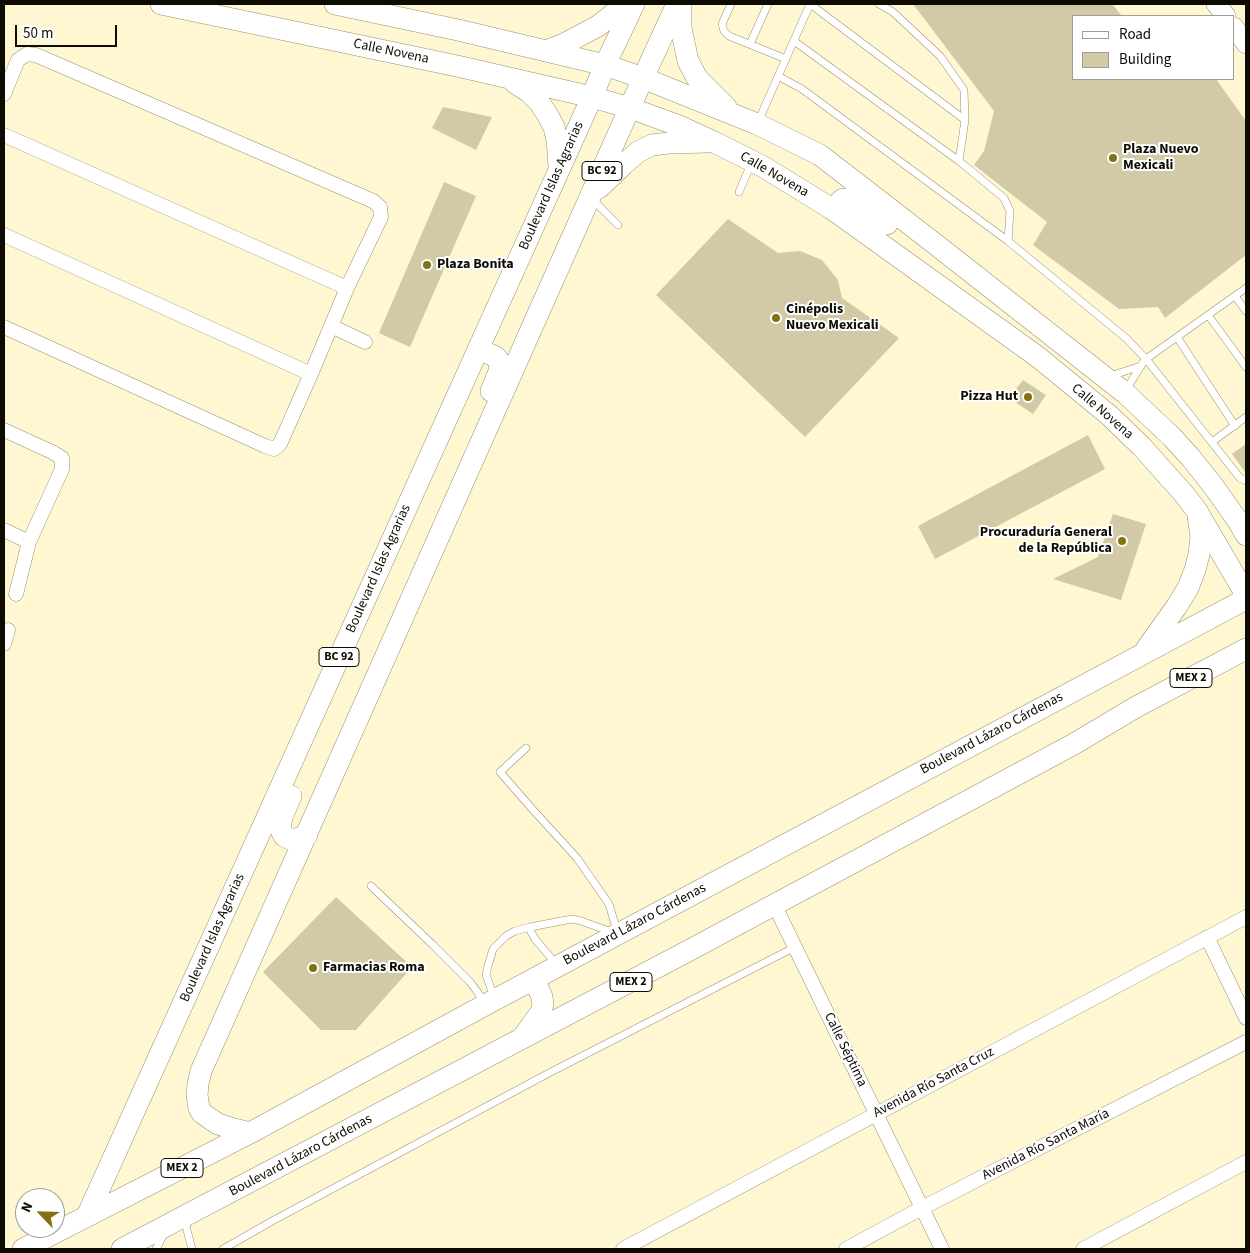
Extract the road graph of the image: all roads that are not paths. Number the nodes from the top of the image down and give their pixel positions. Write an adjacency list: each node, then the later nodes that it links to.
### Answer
1 (161, 4): 21 (main road, Calle Novena)
2 (335, 4): 17 (main road, Calle Novena)
3 (626, 4): 17 (main road)
4 (634, 4): 19 (main road, Boulevard Islas Agrarias / BC 92)
5 (677, 4): 22 (main road, BC 92)
6 (681, 4): 26 (main road)
7 (731, 4): 15 (lane)
8 (768, 4): 15 (lane)
9 (810, 4): 14 (lane); 27 (lane)
10 (879, 4): 27 (lane)
11 (1216, 4): 12 (street)
12 (1225, 15)
13 (1235, 28): 16 (street)
14 (794, 41): 18 (lane); 32 (lane)
15 (750, 44): 18 (lane)
16 (1246, 44)
17 (546, 51): 19 (main road, Calle Novena)
18 (786, 59): 20 (lane)
19 (605, 65): 22 (main road, Calle Novena); 24 (main road, Boulevard Islas Agrarias / BC 92)
20 (778, 76): 28 (lane); 40 (lane)
21 (504, 77): 24 (main road, Calle Novena); 33 (main road)
22 (643, 78): 25 (main road, BC 92); 26 (main road, Calle Novena)
23 (4, 94): 41 (street)
24 (592, 97): 25 (main road, Calle Novena); 33 (main road, Boulevard Islas Agrarias / BC 92)
25 (630, 108): 30 (main road, Calle Novena); 35 (main road, BC 92)
26 (736, 116): 28 (main road, Calle Novena)
27 (965, 120): 32 (lane)
28 (757, 124): 39 (main road, Calle Novena)
29 (4, 135): 41 (street)
30 (714, 142): 31 (main road, Calle Novena); 35 (main road)
31 (753, 161): 34 (lane); 36 (main road, Calle Novena)
32 (959, 161): 40 (lane)
33 (559, 170): 50 (main road, Boulevard Islas Agrarias / BC 92)
34 (739, 192)
35 (590, 197): 37 (lane); 62 (main road, BC 92)
36 (832, 209): 39 (main road); 51 (main road, Calle Novena)
37 (618, 225)
38 (4, 236): 55 (street)
39 (930, 240): 56 (main road, Calle Novena)
40 (1008, 241): 52 (lane)
41 (347, 288): 46 (street)
42 (1246, 288): 43 (lane)
43 (1235, 296): 44 (lane); 45 (lane)
44 (1246, 311)
45 (1208, 315): 48 (lane); 54 (lane)
46 (331, 326): 49 (street); 55 (street)
47 (4, 327): 55 (street)
48 (1177, 337): 52 (lane); 59 (lane)
49 (365, 342)
50 (478, 349): 62 (main road); 74 (main road, Boulevard Islas Agrarias / BC 92)
51 (1038, 357): 57 (main road); 64 (main road, Calle Novena)
52 (1146, 359): 53 (lane); 61 (lane)
53 (1141, 366): 56 (lane); 57 (lane)
54 (1246, 368)
55 (311, 374)
56 (1106, 378): 57 (main road, Calle Novena)
57 (1125, 393): 65 (main road, Calle Novena)
58 (1246, 417): 59 (lane)
59 (1235, 426): 61 (lane)
60 (4, 430): 67 (street)
61 (1212, 442): 63 (lane)
62 (480, 444): 76 (main road, BC 92)
63 (1246, 481)
64 (1198, 511): 69 (main road, Calle Novena); 73 (main road)
65 (1243, 528)
66 (4, 530): 67 (street)
67 (29, 542): 68 (street)
68 (16, 594)
69 (1246, 597): 73 (main road, Boulevard Lázaro Cárdenas / MEX 2)
70 (8, 630): 71 (street)
71 (4, 644)
72 (1246, 649): 78 (main road, Boulevard Lázaro Cárdenas / MEX 2)
73 (1143, 653): 81 (main road, Boulevard Lázaro Cárdenas / MEX 2)
74 (312, 717): 76 (main road); 94 (main road, Boulevard Islas Agrarias / BC 92)
75 (526, 748): 81 (lane)
76 (307, 835): 91 (main road, BC 92)
77 (371, 886): 86 (lane)
78 (774, 904): 83 (street, Calle Séptima); 88 (main road, Boulevard Lázaro Cárdenas / MEX 2)
79 (1246, 917): 82 (street, Avenida Río Santa Cruz)
80 (530, 927): 81 (lane); 84 (lane); 86 (lane)
81 (618, 934): 84 (main road, Boulevard Lázaro Cárdenas / MEX 2)
82 (1207, 937): 87 (street); 90 (street, Avenida Río Santa Cruz)
83 (795, 947): 90 (street, Calle Séptima); 100 (lane)
84 (558, 966): 85 (main road, Boulevard Lázaro Cárdenas / MEX 2)
85 (534, 979): 86 (main road, Boulevard Lázaro Cárdenas / MEX 2); 88 (main road)
86 (490, 1002): 91 (main road, Boulevard Lázaro Cárdenas / MEX 2)
87 (1246, 1018)
88 (522, 1040): 95 (main road, Boulevard Lázaro Cárdenas / MEX 2)
89 (1246, 1042): 93 (street, Avenida Río Santa María)
90 (877, 1113): 93 (street, Calle Séptima); 101 (street, Avenida Río Santa Cruz)
91 (250, 1133): 94 (main road, Boulevard Lázaro Cárdenas / MEX 2)
92 (1246, 1162): 104 (street)
93 (922, 1208): 102 (street, Avenida Río Santa María); 103 (street, Calle Séptima)
94 (87, 1216): 96 (main road, Boulevard Lázaro Cárdenas / MEX 2)
95 (176, 1221): 97 (main road, Boulevard Lázaro Cárdenas / MEX 2); 98 (lane); 99 (lane)
96 (23, 1249)
97 (122, 1249)
98 (156, 1249)
99 (192, 1249)
100 (223, 1249)
101 (623, 1249)
102 (846, 1249)
103 (942, 1249)
104 (1083, 1249)

